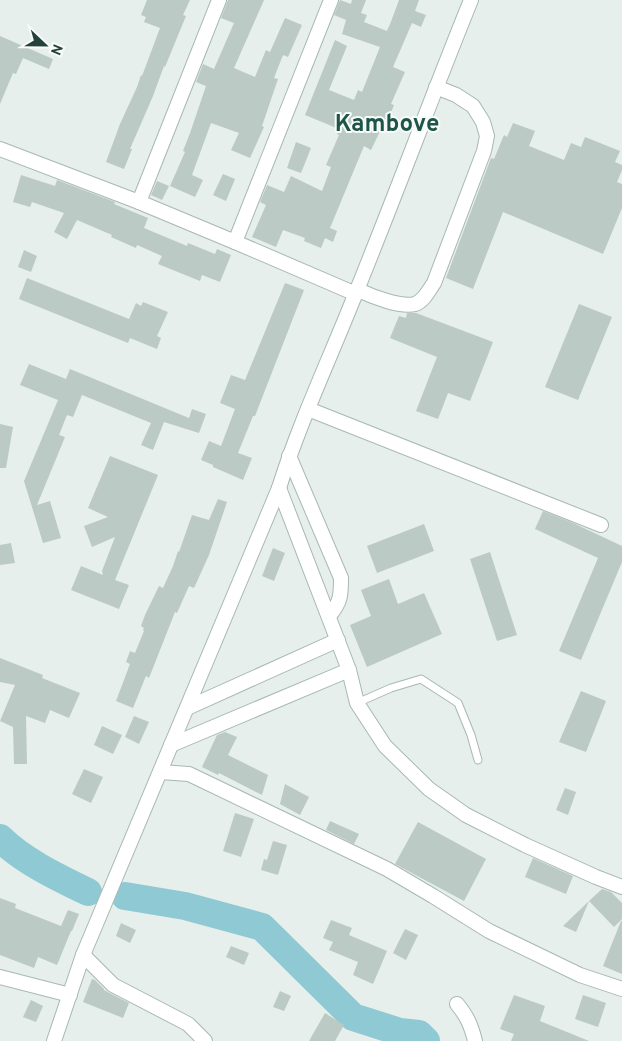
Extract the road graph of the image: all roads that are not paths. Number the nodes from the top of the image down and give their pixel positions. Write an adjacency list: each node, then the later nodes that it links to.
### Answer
1 (219, 0): 6 (street)
2 (331, 0): 7 (street)
3 (471, 0): 4 (street)
4 (436, 87): 8 (street); 8 (street)
5 (0, 149): 6 (street)
6 (138, 202): 7 (street)
7 (235, 242): 8 (street)
8 (357, 292): 9 (street)
9 (308, 409): 10 (street); 12 (street)
10 (289, 456): 11 (street); 13 (street)
11 (279, 488): 13 (street); 17 (street)
12 (601, 525)
13 (329, 616): 14 (street)
14 (338, 640): 15 (street); 17 (street)
15 (349, 670): 16 (street); 18 (street)
16 (357, 703): 19 (lane); 21 (street)
17 (187, 708): 18 (street)
18 (171, 745): 20 (street)
19 (478, 760)
20 (160, 772): 22 (street); 24 (street)
21 (622, 887)
22 (83, 955): 25 (street); 28 (street)
23 (0, 977): 25 (street)
24 (622, 989)
25 (70, 994): 27 (street)
26 (457, 1004): 29 (street)
27 (54, 1041)
28 (205, 1041)
29 (475, 1041)

